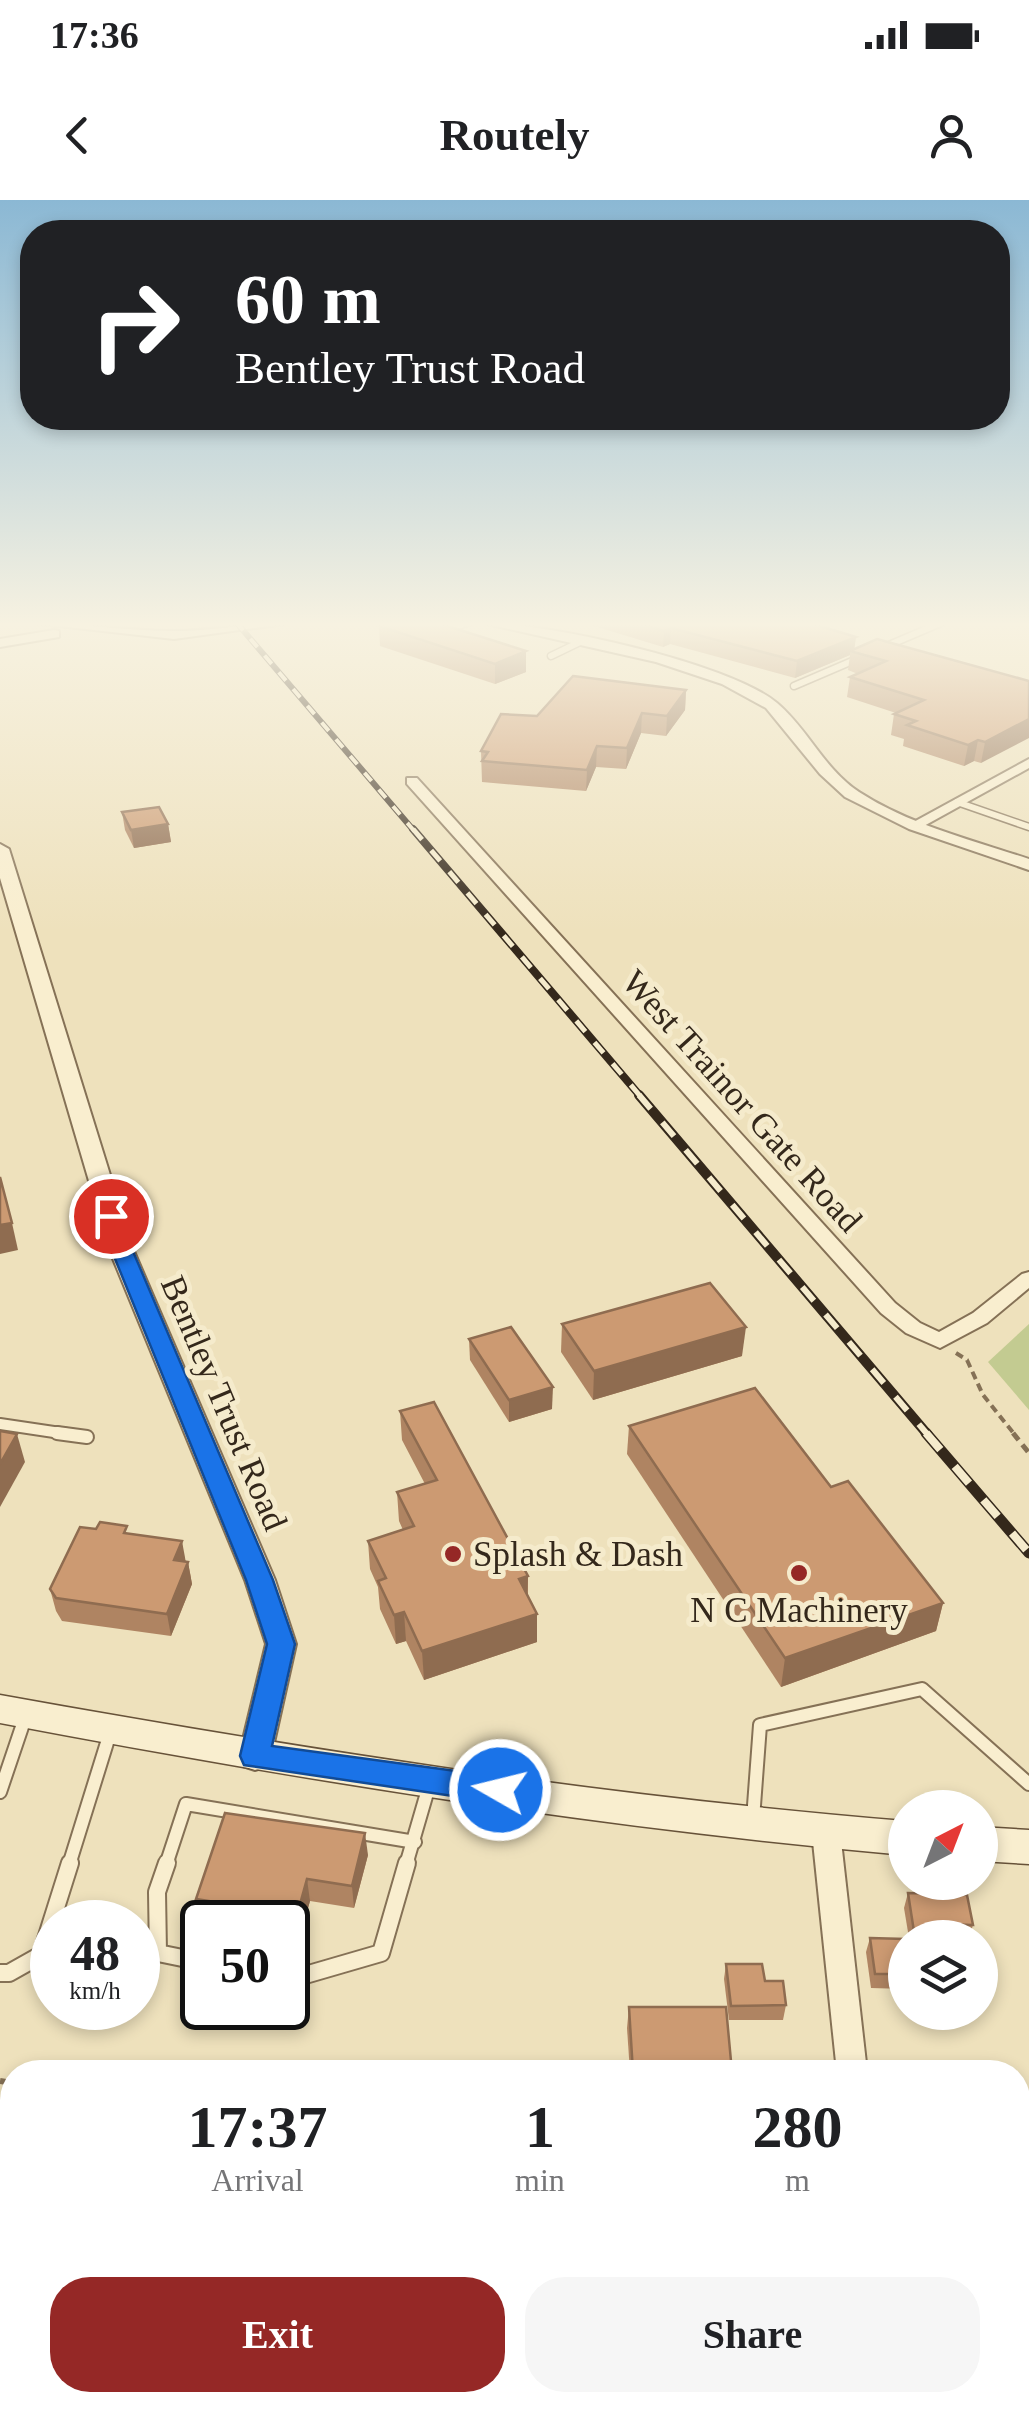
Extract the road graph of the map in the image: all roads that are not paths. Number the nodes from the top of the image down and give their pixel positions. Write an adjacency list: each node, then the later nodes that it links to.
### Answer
1 (791, 725): 5 (street)
2 (1029, 763): 4 (street)
3 (412, 781): 9 (street, West Trainor Gate Road)
4 (957, 802): 5 (street); 6 (lane)
5 (917, 824): 8 (street)
6 (1029, 827)
7 (0, 850): 14 (street, Bentley Trust Road)
8 (1029, 865)
9 (1029, 1278)
10 (0, 1424): 11 (lane)
11 (87, 1437)
12 (13, 1711): 13 (main road); 17 (lane)
13 (112, 1729): 14 (main road); 25 (lane)
14 (255, 1756): 15 (main road)
15 (430, 1780): 18 (main road); 21 (lane)
16 (1029, 1784): 18 (lane)
17 (0, 1792)
18 (753, 1824): 19 (main road)
19 (826, 1832): 20 (main road); 27 (street)
20 (888, 1837)
21 (416, 1842): 24 (lane); 26 (lane)
22 (998, 1845): 23 (main road)
23 (1029, 1847)
24 (180, 1958)
25 (0, 1974)
26 (310, 1974)
27 (851, 2060)

